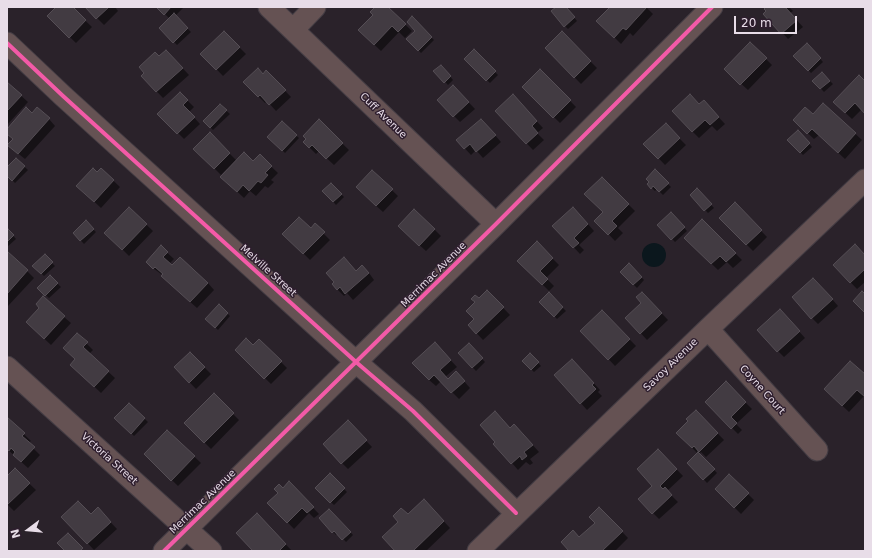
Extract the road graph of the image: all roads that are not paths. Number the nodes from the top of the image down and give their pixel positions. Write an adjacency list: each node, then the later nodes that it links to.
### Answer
1 (269, 7): 4 (street, Cuff Avenue)
2 (315, 7): 4 (street)
3 (712, 7): 7 (street, Merrimac Avenue)
4 (293, 30): 7 (street, Cuff Avenue)
5 (7, 43): 9 (street, Melville Street)
6 (865, 180): 8 (street, Savoy Avenue)
7 (496, 224): 9 (street, Merrimac Avenue)
8 (708, 329): 11 (street, Coyne Court); 12 (street, Savoy Avenue)
9 (356, 362): 12 (street, Melville Street); 13 (street, Merrimac Avenue)
10 (7, 367): 13 (street, Victoria Street)
11 (817, 450)
12 (516, 513): 16 (street, Savoy Avenue)
13 (187, 528): 14 (street, Merrimac Avenue); 15 (street, Victoria Street)
14 (164, 551)
15 (211, 551)
16 (478, 551)

